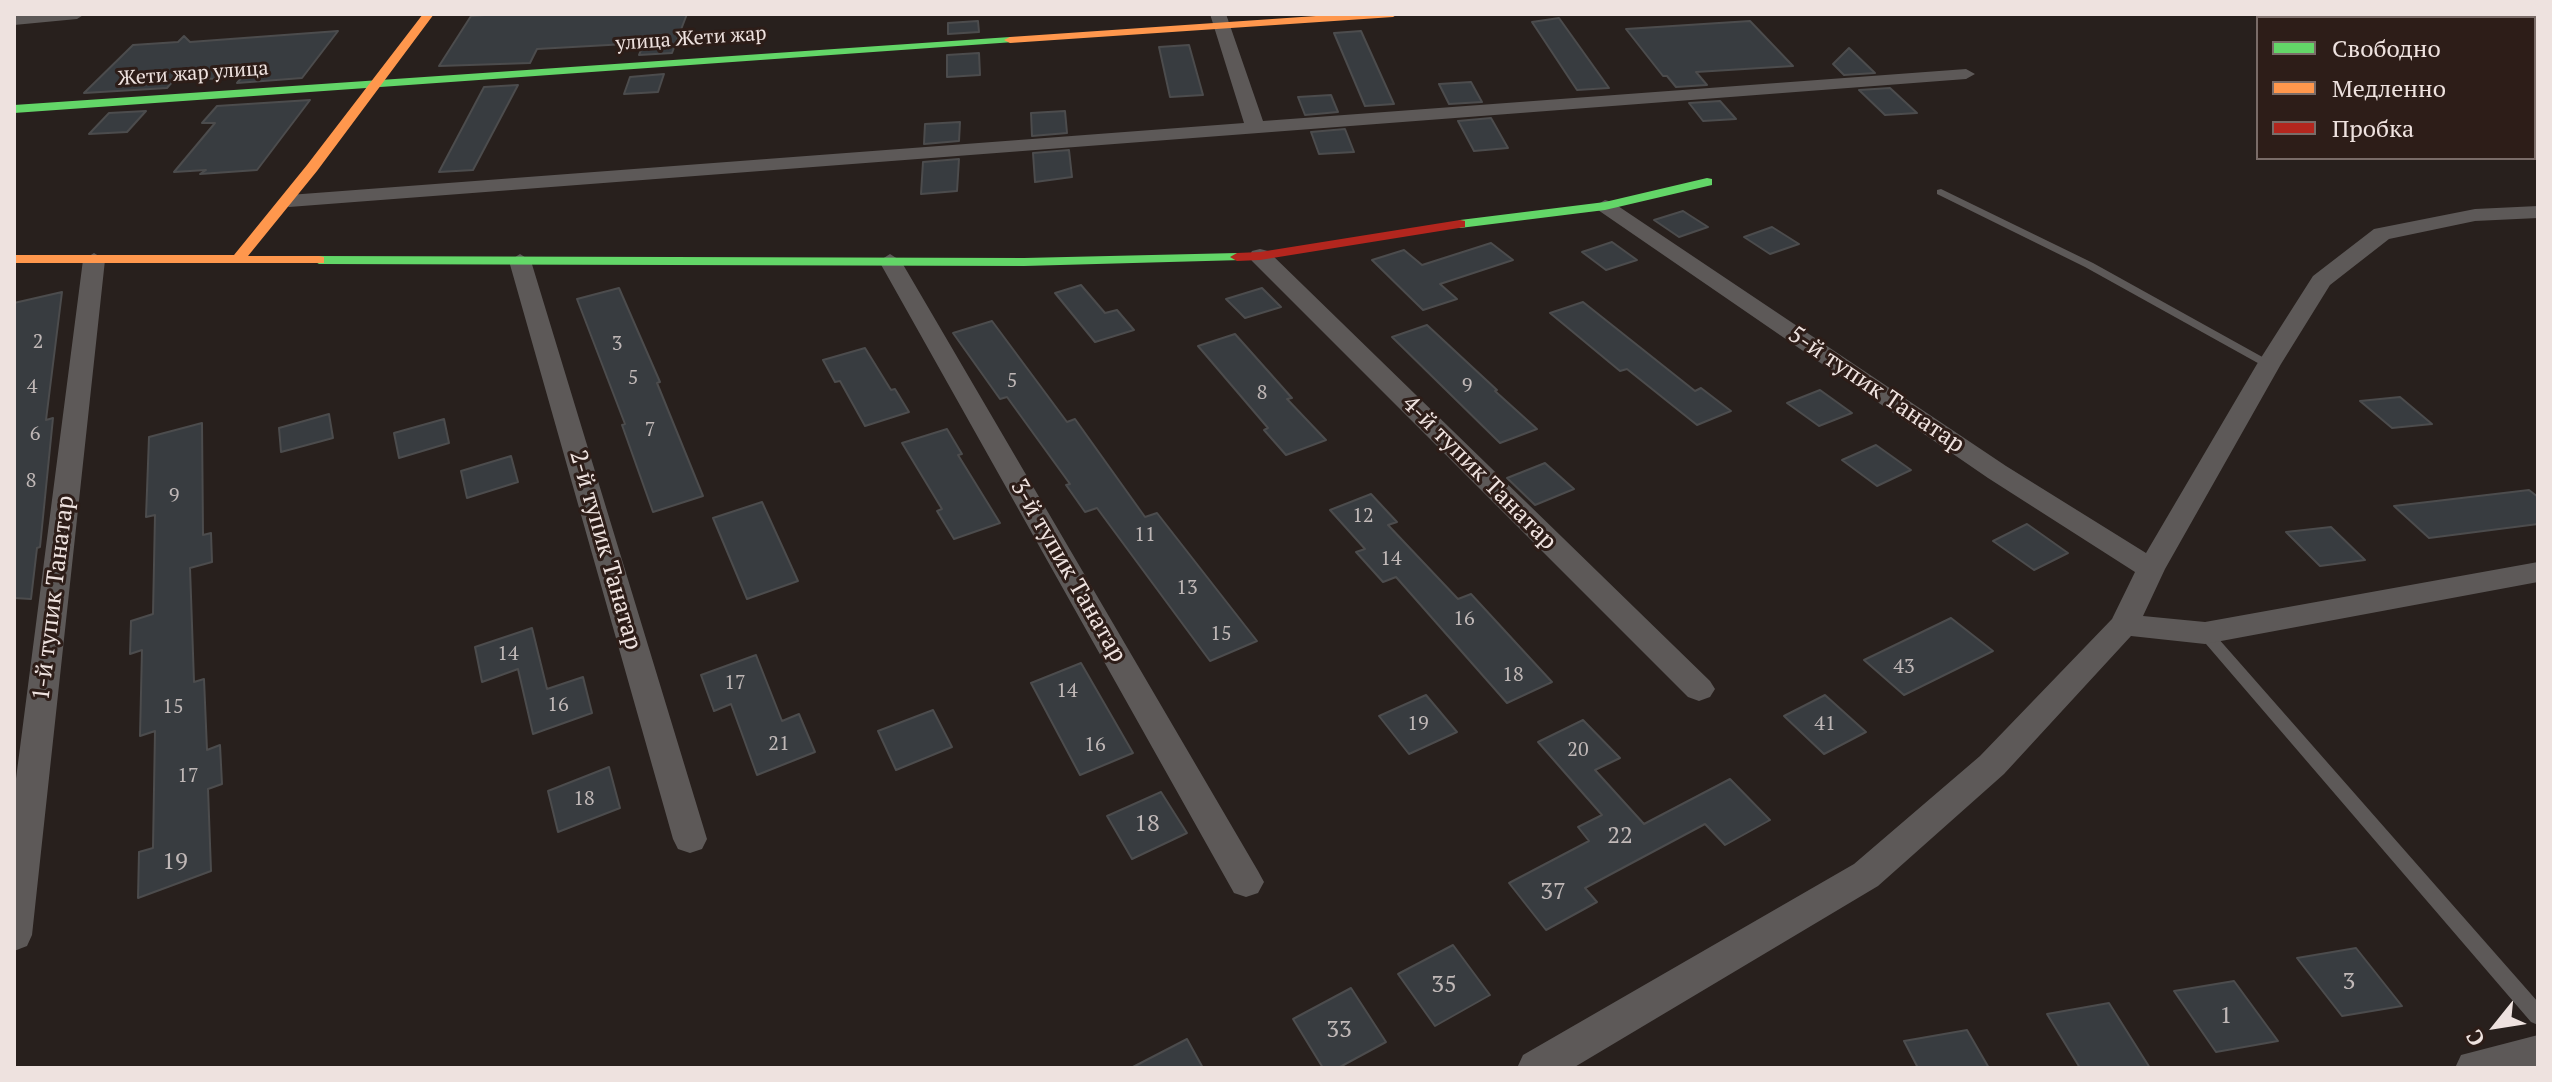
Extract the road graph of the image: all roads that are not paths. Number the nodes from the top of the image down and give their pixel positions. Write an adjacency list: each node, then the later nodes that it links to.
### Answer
1 (77, 14): 4 (street)
2 (429, 14): 8 (street)
3 (1393, 14): 6 (street, улица Жети жар)
4 (36, 16): 5 (street)
5 (14, 20)
6 (1220, 20): 8 (street, улица Жети жар); 10 (street)
7 (1966, 74): 10 (street)
8 (374, 83): 9 (street, Жети жар улица); 13 (street)
9 (14, 109)
10 (1256, 129): 13 (street)
11 (1707, 182): 14 (street)
12 (1941, 192): 22 (lane)
13 (289, 201): 17 (street)
14 (1605, 206): 16 (street); 23 (street, 5-й тупик Танатар)
15 (2538, 212): 22 (street)
16 (1260, 256): 21 (street); 27 (street, 4-й тупик Танатар)
17 (239, 258): 19 (street); 20 (street)
18 (14, 259): 19 (street)
19 (94, 260): 30 (street, 1-й тупик Танатар)
20 (520, 261): 21 (street); 28 (street, 2-й тупик Танатар)
21 (890, 261): 29 (street, 3-й тупик Танатар)
22 (2269, 364): 23 (street)
23 (2151, 569): 25 (street)
24 (2538, 572): 26 (street)
25 (2124, 625): 26 (street); 33 (street)
26 (2205, 633): 31 (lane)
27 (1699, 689)
28 (690, 839)
29 (1246, 882)
30 (14, 935)
31 (2538, 1016)
32 (2538, 1053): 34 (street)
33 (1537, 1068)
34 (2475, 1068)

